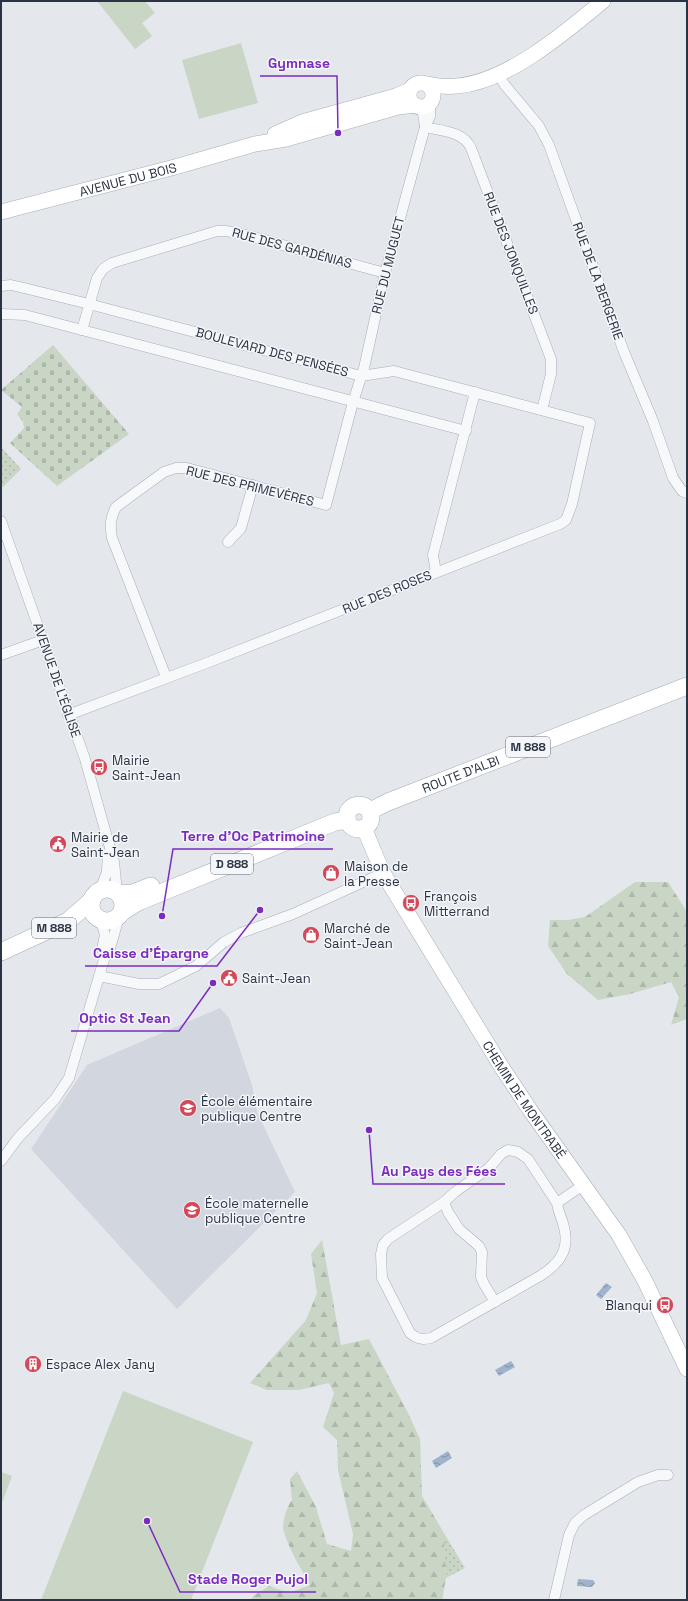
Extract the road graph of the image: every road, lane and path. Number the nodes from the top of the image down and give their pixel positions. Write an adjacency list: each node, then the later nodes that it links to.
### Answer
1 (603, 1): 2 (street)
2 (496, 75): 4 (street); 21 (street, RUE DE LA BERGERIE)
3 (427, 84): 4 (street); 5 (street); 6 (street)
4 (457, 86): 6 (street)
5 (410, 90): 6 (street); 8 (street, AVENUE DU BOIS)
6 (425, 104): 7 (street, RUE DU MUGUET); 8 (street, AVENUE DU BOIS)
7 (425, 128): 10 (street, RUE DU MUGUET); 18 (street, RUE DES JONQUILLES)
8 (255, 144): 9 (street, AVENUE DU BOIS)
9 (1, 212)
10 (385, 273): 12 (street, RUE DES GARDÉNIAS); 15 (street, RUE DU MUGUET)
11 (1, 286): 12 (street, BOULEVARD DES PENSÉES)
12 (89, 304): 14 (street, RUE DES GARDÉNIAS); 15 (street, BOULEVARD DES PENSÉES)
13 (1, 314): 14 (street)
14 (82, 330): 17 (street)
15 (361, 376): 16 (street, BOULEVARD DES PENSÉES); 17 (street, RUE DU MUGUET)
16 (475, 392): 18 (street, BOULEVARD DES PENSÉES); 19 (street)
17 (353, 402): 19 (street); 20 (street, RUE DES PRIMEVÈRES)
18 (542, 410): 24 (street, RUE DES ROSES)
19 (466, 431): 24 (street)
20 (252, 485): 23 (street); 27 (street, RUE DES PRIMEVÈRES)
21 (687, 493)
22 (1, 521): 25 (street, AVENUE DE L'ÉGLISE)
23 (228, 542)
24 (436, 572): 27 (street, RUE DES ROSES)
25 (43, 640): 26 (street); 29 (street, AVENUE DE L'ÉGLISE)
26 (1, 655)
27 (166, 677): 29 (street, RUE DES ROSES)
28 (687, 686): 30 (main road, ROUTE D'ALBI / M 888)
29 (68, 715): 33 (street, AVENUE DE L'ÉGLISE)
30 (370, 811): 31 (main road); 32 (main road)
31 (347, 820): 32 (main road); 34 (main road)
32 (364, 828): 35 (street, CHEMIN DE MONTRABÉ)
33 (108, 841): 36 (street, AVENUE DE L'ÉGLISE); 36 (street, AVENUE DE L'ÉGLISE)
34 (266, 850): 36 (main road); 37 (main road, D 888)
35 (383, 873): 41 (street); 43 (street, CHEMIN DE MONTRABÉ)
36 (107, 894): 37 (main road); 38 (main road); 39 (main road, M 888)
37 (120, 914): 38 (main road); 40 (street)
38 (99, 920): 39 (main road, M 888); 40 (street)
39 (6, 950)
40 (105, 956): 41 (street)
41 (99, 976): 42 (street)
42 (1, 1161)
43 (583, 1185): 45 (street); 47 (street, CHEMIN DE MONTRABÉ)
44 (444, 1202): 45 (street); 46 (street); 46 (street)
45 (557, 1203): 46 (street)
46 (495, 1302)
47 (687, 1369)
48 (668, 1475): 49 (street)
49 (554, 1600)

